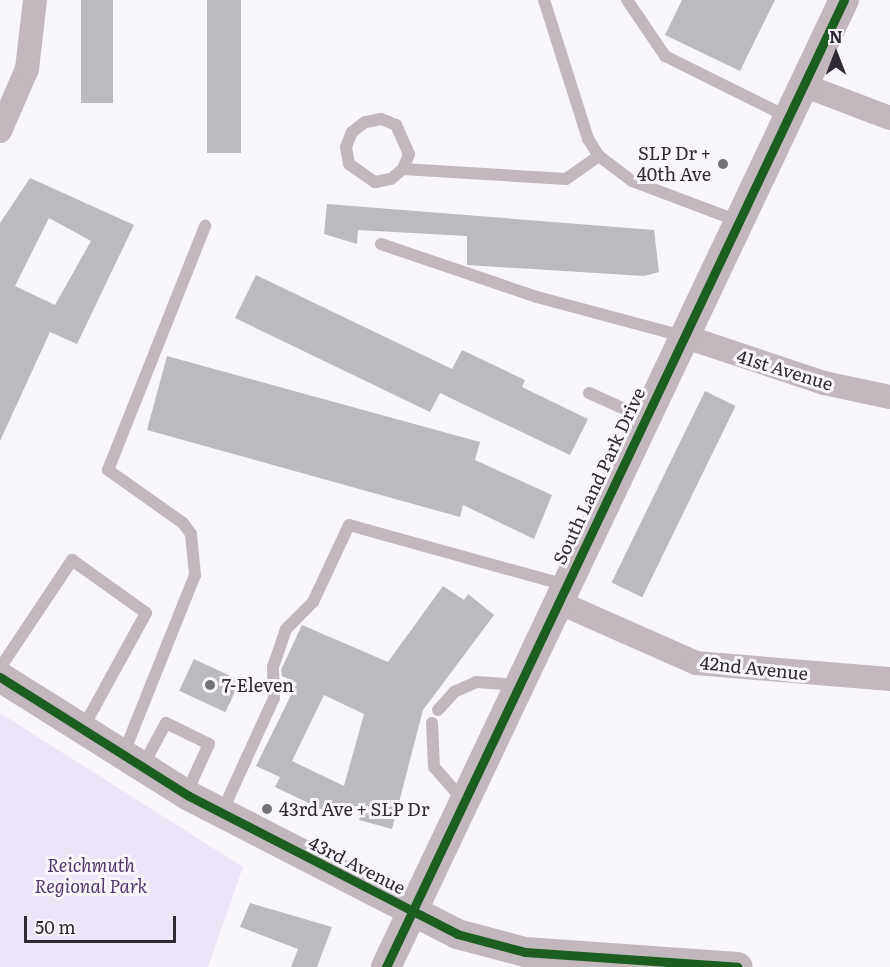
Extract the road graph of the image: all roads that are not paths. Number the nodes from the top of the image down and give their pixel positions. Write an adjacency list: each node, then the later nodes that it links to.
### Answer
1 (35, 0): 8 (street)
2 (544, 0): 9 (lane)
3 (627, 0): 6 (lane)
4 (844, 0): 5 (street, South Land Park Drive)
5 (803, 85): 6 (street, South Land Park Drive); 7 (street)
6 (788, 117): 11 (street, South Land Park Drive)
7 (890, 118)
8 (0, 131)
9 (599, 156): 10 (lane); 11 (lane)
10 (404, 169): 10 (lane)
11 (738, 222): 14 (street, South Land Park Drive)
12 (205, 226): 26 (lane)
13 (381, 244): 14 (lane)
14 (683, 336): 16 (street, 41st Avenue); 17 (street, South Land Park Drive)
15 (590, 393): 17 (lane)
16 (890, 397)
17 (645, 418): 18 (street, South Land Park Drive)
18 (562, 594): 21 (street, 42nd Avenue); 22 (street, South Land Park Drive); 29 (lane)
19 (0, 668): 25 (lane)
20 (0, 677): 25 (street, 43rd Avenue)
21 (890, 679)
22 (519, 685): 23 (lane); 28 (street, South Land Park Drive)
23 (438, 710)
24 (432, 723): 28 (lane)
25 (81, 732): 26 (street, 43rd Avenue)
26 (132, 762): 27 (street, 43rd Avenue); 27 (lane)
27 (186, 794): 29 (street, 43rd Avenue)
28 (464, 801): 30 (street, South Land Park Drive)
29 (222, 813): 30 (street, 43rd Avenue)
30 (411, 912): 31 (street, 43rd Avenue); 32 (street, South Land Park Drive)
31 (679, 965): 33 (street, 43rd Avenue)
32 (386, 967)
33 (737, 967)

